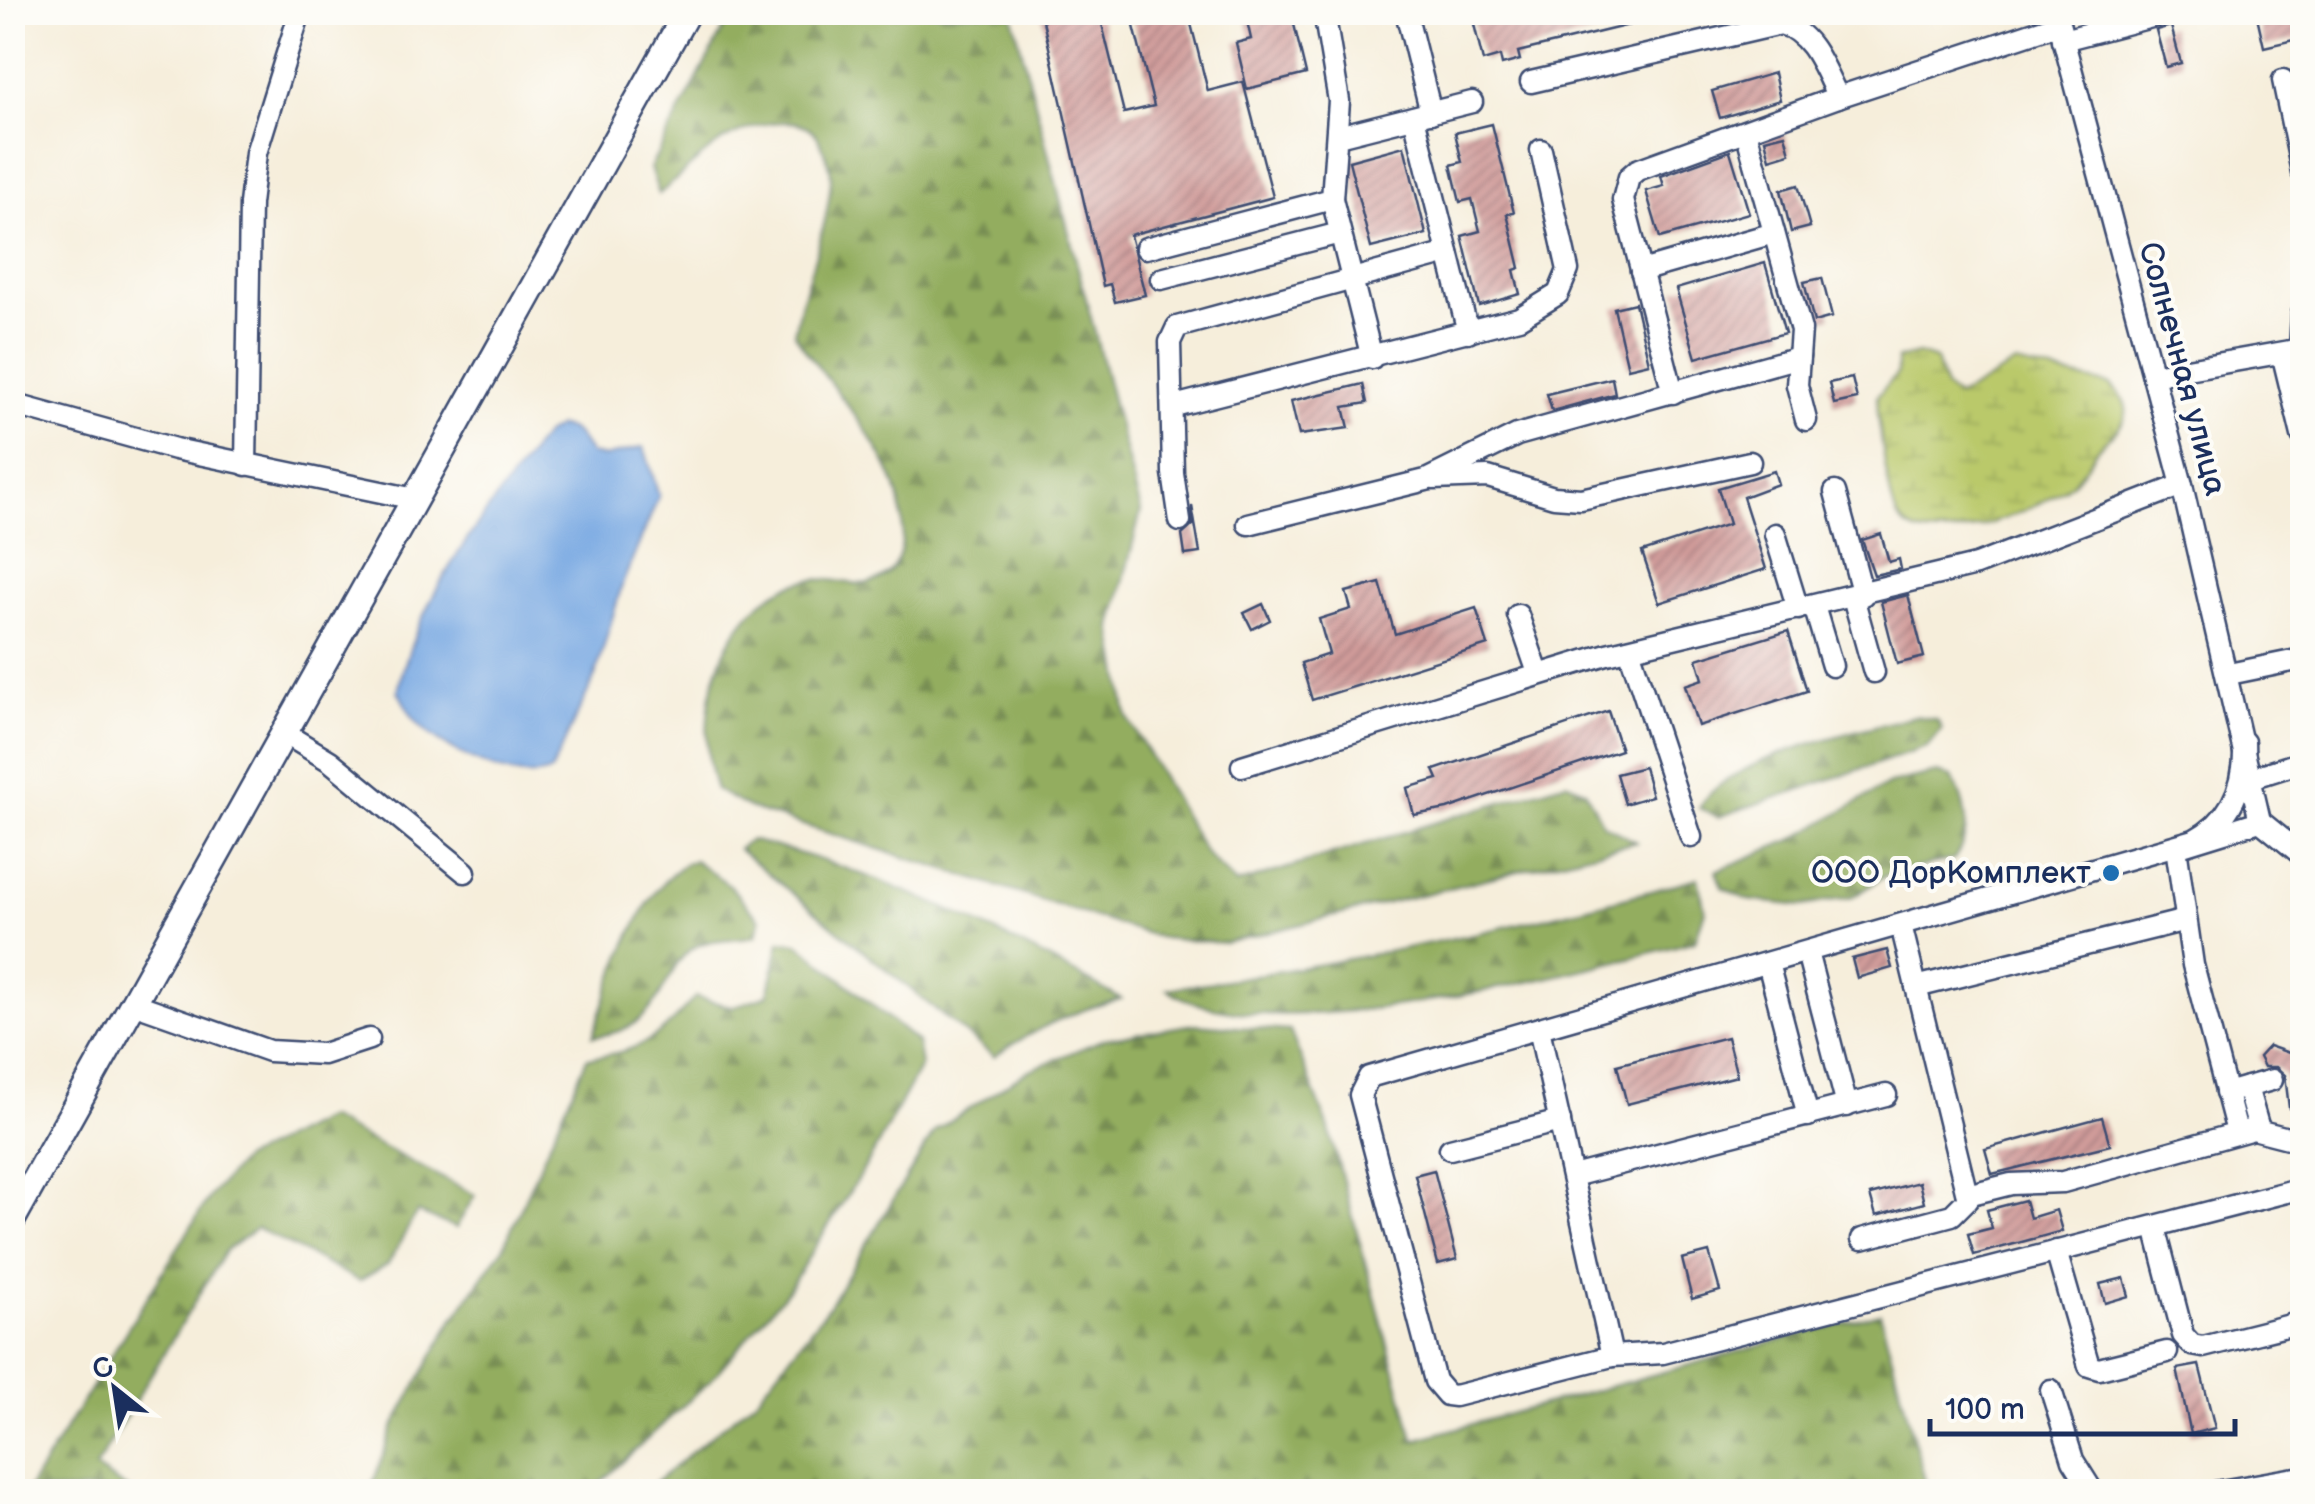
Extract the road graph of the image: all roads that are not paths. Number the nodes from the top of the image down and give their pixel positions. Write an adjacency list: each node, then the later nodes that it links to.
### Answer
1 (300, 12): 36 (street)
2 (687, 12): 40 (main road)
3 (1324, 12): 13 (street)
4 (1406, 12): 11 (street)
5 (2171, 12): 6 (street)
6 (2060, 26): 9 (street); 29 (street, Солнечная улица)
7 (2283, 80): 15 (street)
8 (1530, 82): 9 (street)
9 (1838, 96): 12 (street)
10 (1472, 102): 11 (street)
11 (1422, 115): 13 (street); 20 (street)
12 (1746, 131): 18 (street); 21 (street)
13 (1338, 136): 16 (street)
14 (1541, 150): 25 (street)
15 (2302, 172)
16 (1332, 199): 17 (street); 19 (street)
17 (1340, 233): 22 (street); 23 (street)
18 (1774, 233): 21 (street); 28 (street)
19 (1146, 248)
20 (1448, 253): 23 (street); 25 (street)
21 (1641, 271): 30 (street)
22 (1161, 278)
23 (1351, 278): 27 (street); 32 (street)
24 (2302, 312): 26 (street)
25 (1468, 332): 27 (street)
26 (2295, 351): 29 (street); 34 (street)
27 (1372, 358): 32 (street)
28 (1800, 358): 30 (street); 33 (street)
29 (2153, 375): 38 (street, Солнечная улица)
30 (1673, 393): 37 (street)
31 (12, 404): 36 (street)
32 (1174, 406): 41 (street)
33 (1806, 420)
34 (2302, 435)
35 (1750, 462): 37 (street)
36 (246, 465): 40 (street)
37 (1426, 480): 42 (street)
38 (2182, 485): 44 (street); 52 (street, Солнечная улица)
39 (1835, 492): 44 (street)
40 (415, 499): 53 (main road)
41 (1180, 522)
42 (1248, 524)
43 (1775, 534): 45 (street)
44 (1858, 596): 45 (street); 50 (street)
45 (1806, 608): 47 (street); 49 (street)
46 (1518, 615): 51 (street)
47 (1630, 649): 51 (street); 58 (street)
48 (2302, 659): 52 (street)
49 (1832, 666)
50 (1874, 672)
51 (1538, 673): 55 (street)
52 (2229, 674): 56 (street, Солнечная улица)
53 (284, 733): 61 (street); 67 (main road)
54 (2302, 762): 56 (street)
55 (1242, 766)
56 (2246, 780): 57 (street, Солнечная улица); 59 (street)
57 (2260, 821): 59 (street); 60 (street)
58 (1691, 836)
59 (2176, 847): 62 (street); 63 (street)
60 (2302, 856)
61 (465, 872)
62 (2186, 920): 66 (street); 71 (street)
63 (1901, 925): 64 (street); 66 (street)
64 (1807, 952): 65 (street); 73 (street)
65 (1768, 963): 68 (street); 74 (street)
66 (1916, 986): 81 (street)
67 (133, 1003): 69 (street); 82 (main road)
68 (1539, 1029): 75 (street); 88 (street)
69 (368, 1038)
70 (2272, 1080): 71 (street)
71 (2237, 1090): 76 (street)
72 (1886, 1096): 73 (street)
73 (1847, 1106): 74 (street)
74 (1808, 1116): 79 (street)
75 (1560, 1121): 78 (street); 79 (street)
76 (2248, 1131): 77 (street); 81 (street)
77 (2302, 1136)
78 (1450, 1149)
79 (1572, 1176): 88 (street)
80 (2302, 1188): 83 (street)
81 (1968, 1195): 84 (street)
82 (12, 1220)
83 (2155, 1227): 85 (street); 86 (street)
84 (1862, 1240)
85 (2056, 1251): 87 (street); 88 (street)
86 (2302, 1322)
87 (2167, 1352)
88 (1612, 1356)
89 (2051, 1390): 91 (street)
90 (2302, 1477): 92 (street)
91 (2092, 1492)
92 (2215, 1492)

